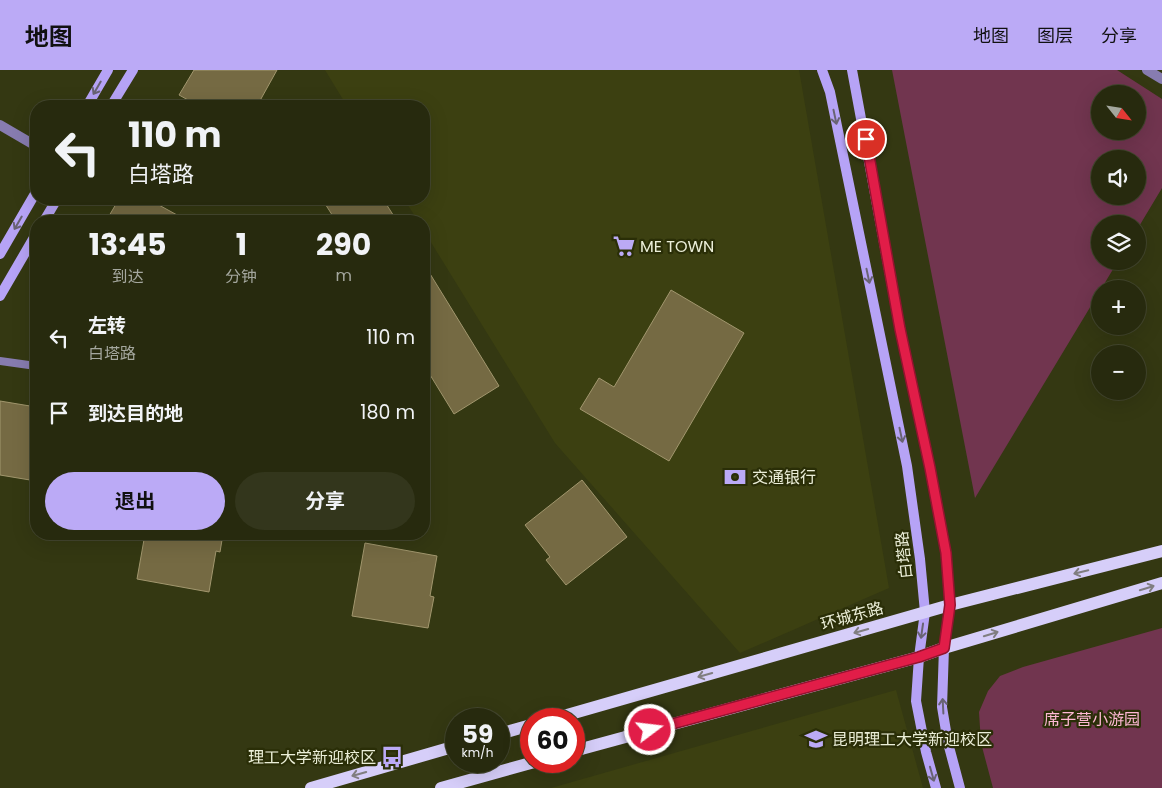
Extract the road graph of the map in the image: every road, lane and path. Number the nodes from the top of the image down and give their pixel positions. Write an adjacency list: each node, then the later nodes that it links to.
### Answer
1 (108, 70): 7 (main road, one-way to 7)
2 (133, 70): 8 (main road)
3 (822, 70): 20 (main road, 白塔路, one-way to 20)
4 (852, 70): 19 (main road)
5 (1147, 70): 6 (street)
6 (1162, 79)
7 (90, 100)
8 (115, 100)
9 (0, 125): 10 (street)
10 (30, 142)
11 (30, 202): 13 (main road, one-way to 13)
12 (30, 244): 14 (main road)
13 (0, 254)
14 (0, 296)
15 (0, 361): 16 (lane)
16 (30, 365)
17 (1162, 551): 19 (main road, 环城东路, one-way to 19)
18 (1162, 583): 21 (main road, one-way to 18)
19 (950, 605): 20 (main road, 环城东路); 21 (main road)
20 (924, 612): 22 (main road, 白塔路, one-way to 22); 23 (main road, 环城东路, one-way to 23)
21 (944, 648): 22 (main road); 30 (main road, one-way to 21)
22 (919, 657): 25 (main road); 29 (main road, 白塔路, one-way to 29)
23 (585, 710)
24 (445, 749): 27 (main road, one-way to 27)
25 (585, 749)
26 (520, 766): 28 (main road)
27 (311, 788)
28 (441, 788)
29 (936, 788)
30 (960, 788)

